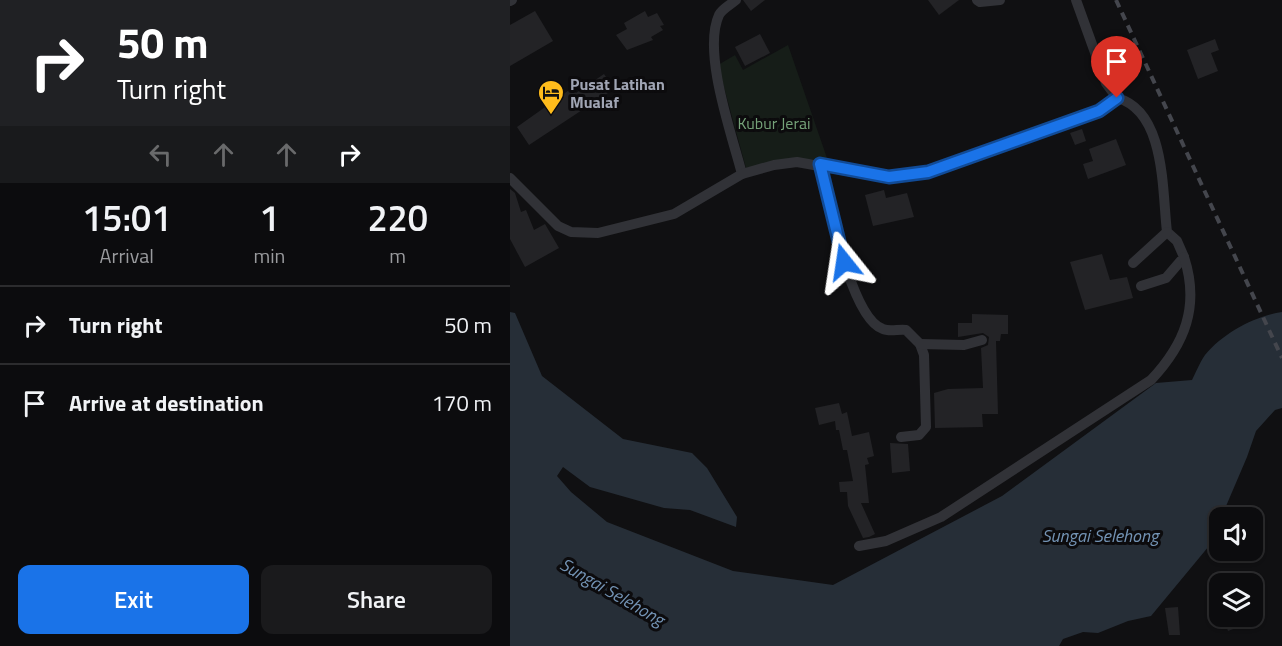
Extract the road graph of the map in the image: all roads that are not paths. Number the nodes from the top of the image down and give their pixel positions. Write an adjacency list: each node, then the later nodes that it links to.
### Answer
1 (736, 0): 7 (street)
2 (977, 0): 3 (street)
3 (1000, 0)
4 (1076, 0): 5 (street)
5 (1117, 98): 6 (street); 9 (street)
6 (820, 164): 7 (street); 14 (street)
7 (742, 174): 8 (street)
8 (510, 178)
9 (1167, 232): 10 (street); 11 (street)
10 (1184, 257): 12 (street); 16 (street)
11 (1133, 263)
12 (1141, 286)
13 (982, 340): 14 (street)
14 (920, 344): 15 (street)
15 (901, 437)
16 (859, 546)

